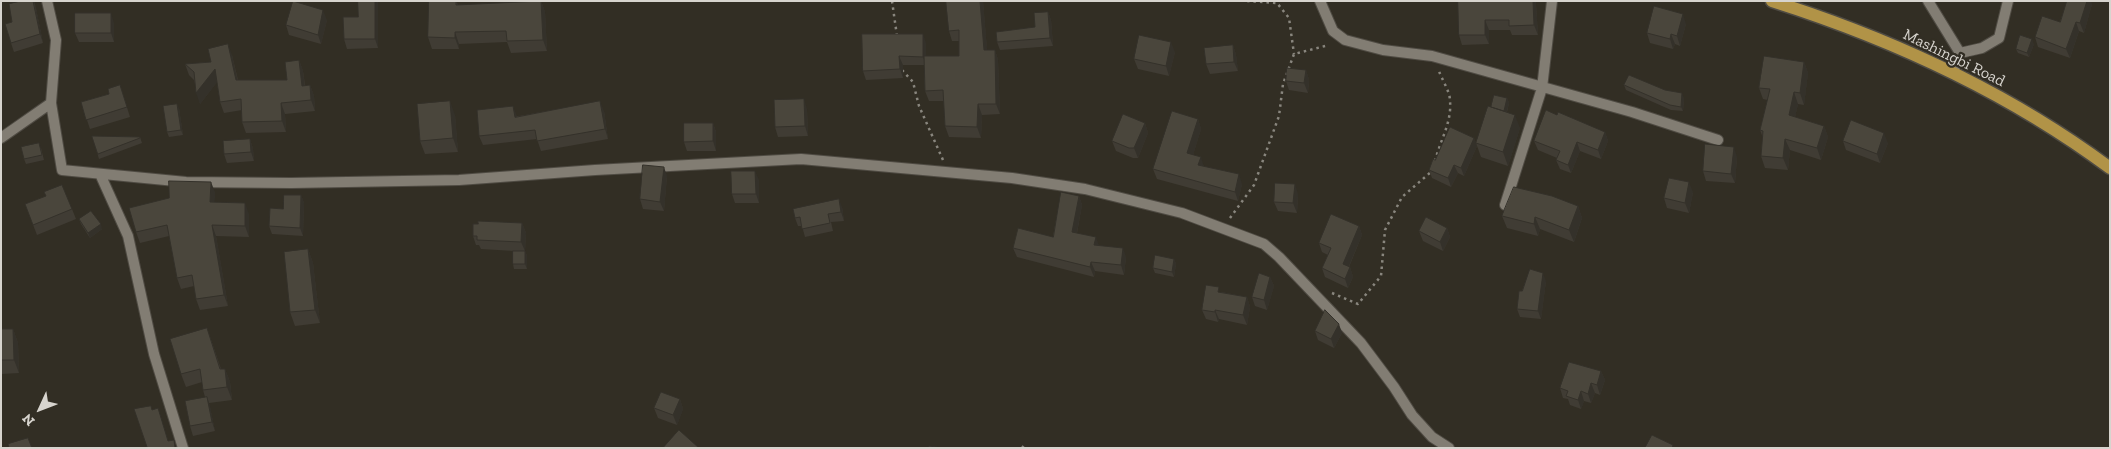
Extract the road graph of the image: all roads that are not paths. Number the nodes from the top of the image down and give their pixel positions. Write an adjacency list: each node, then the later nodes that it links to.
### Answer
1 (47, 1): 10 (street)
2 (1320, 1): 9 (street)
3 (1552, 1): 9 (street)
4 (1772, 1): 8 (main road, Mashingbi Road)
5 (1928, 1): 7 (street)
6 (2008, 1): 7 (street)
7 (1960, 52): 8 (street)
8 (1953, 73): 13 (main road, Mashingbi Road)
9 (1542, 88): 12 (street); 15 (street)
10 (51, 103): 11 (street); 14 (street)
11 (1, 138)
12 (1718, 140)
13 (2110, 168)
14 (100, 174): 16 (street); 17 (street)
15 (1506, 205)
16 (183, 448)
17 (1449, 448)

